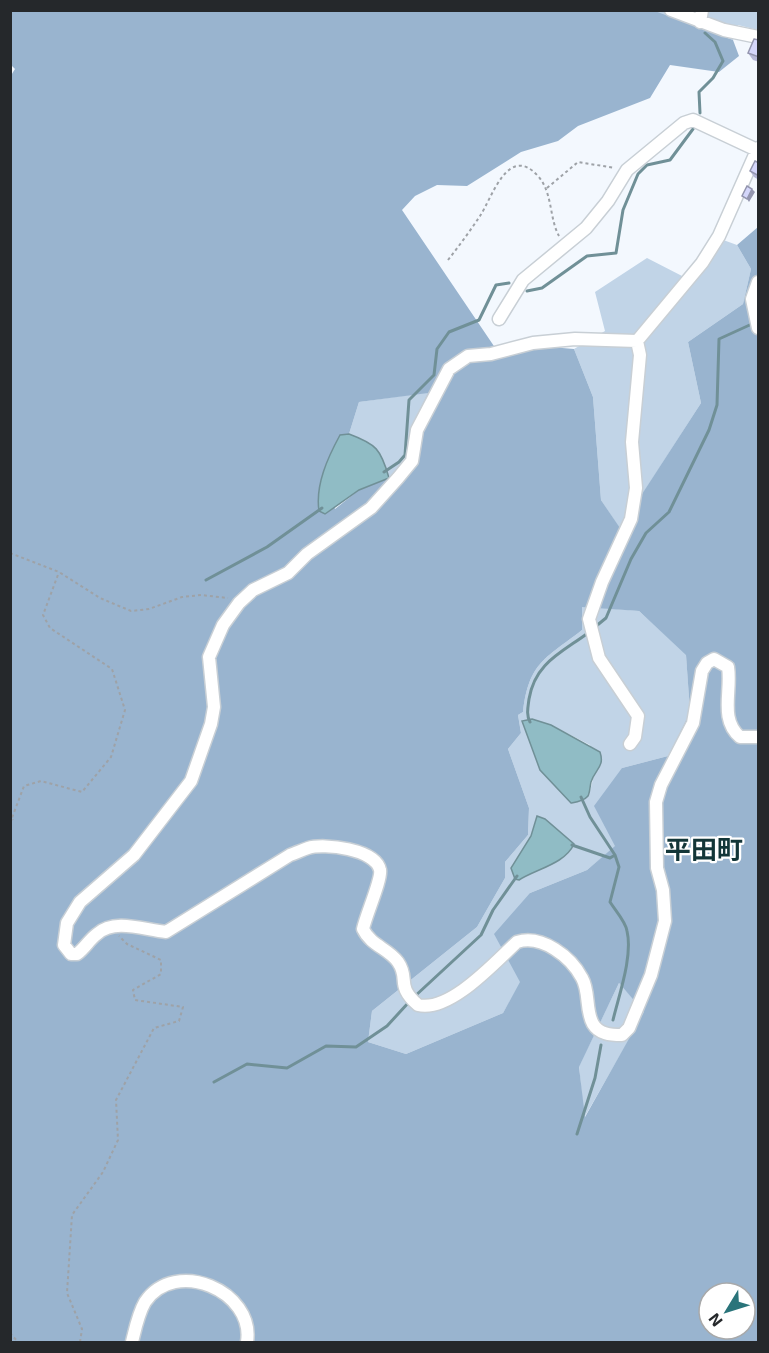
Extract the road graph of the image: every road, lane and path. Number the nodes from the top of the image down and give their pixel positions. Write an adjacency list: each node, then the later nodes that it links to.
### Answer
1 (670, 10): 2 (street)
2 (701, 16): 3 (street)
3 (759, 37)
4 (758, 149): 5 (street); 12 (street)
5 (627, 170): 6 (path); 7 (street)
6 (546, 189): 7 (path); 8 (path)
7 (564, 244): 10 (street)
8 (448, 260)
9 (759, 282): 11 (street)
10 (499, 319)
11 (757, 324)
12 (638, 341): 17 (street); 19 (street)
13 (10, 400): 14 (path)
14 (10, 428)
15 (10, 553): 16 (path)
16 (59, 572): 17 (path); 21 (path)
17 (239, 603): 22 (street)
18 (759, 737): 22 (street)
19 (630, 744)
20 (10, 814): 21 (path)
21 (12, 821)
22 (110, 926): 25 (path)
23 (10, 1333): 24 (path)
24 (18, 1342)
25 (80, 1342)
26 (132, 1342): 27 (street)
27 (247, 1342)

